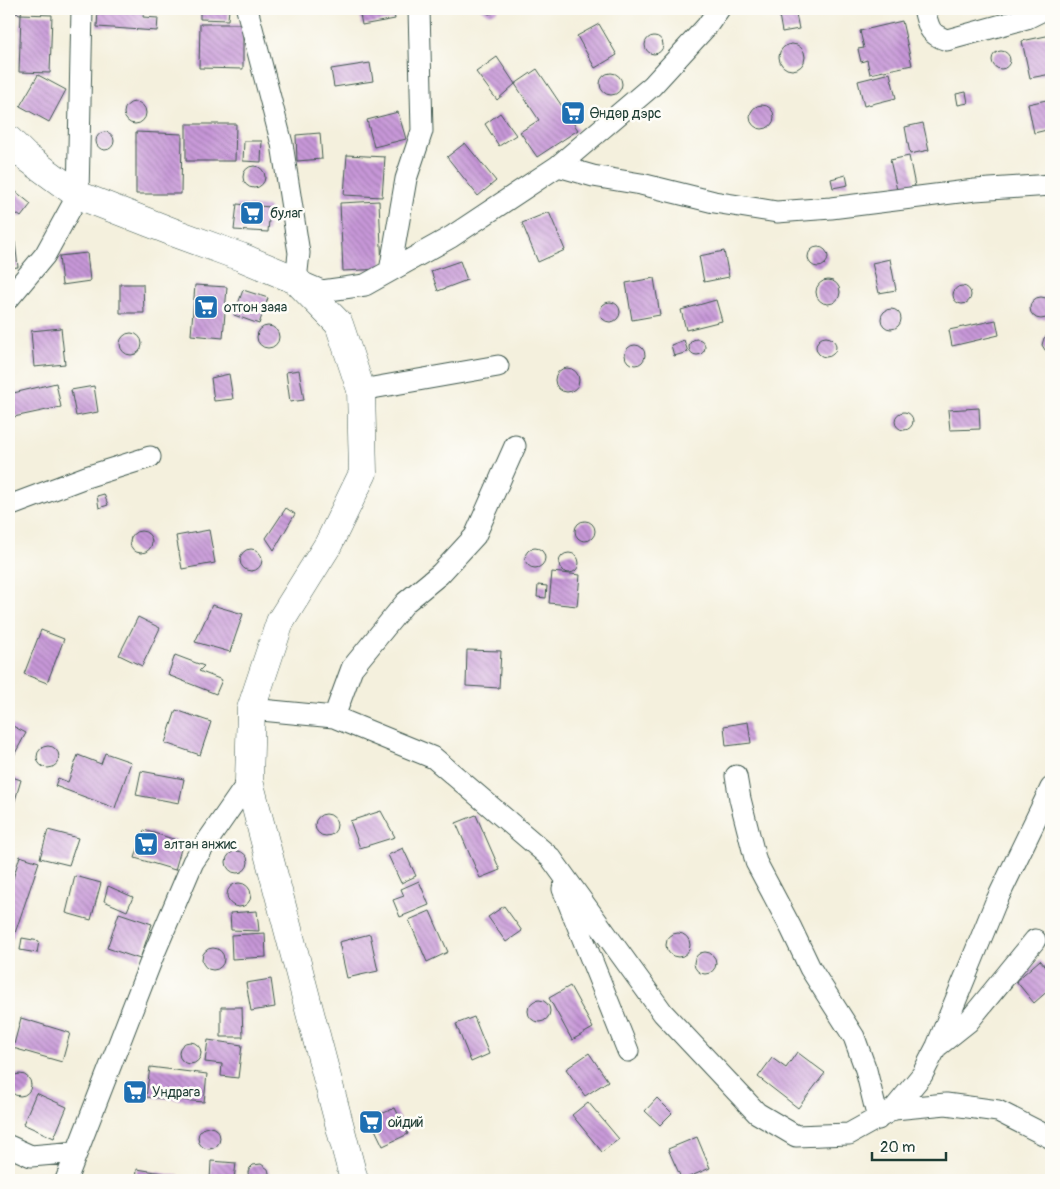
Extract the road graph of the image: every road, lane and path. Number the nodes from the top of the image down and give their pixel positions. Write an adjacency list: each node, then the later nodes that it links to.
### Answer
1 (82, 9): 10 (street)
2 (247, 9): 12 (street)
3 (419, 9): 11 (street)
4 (719, 9): 8 (street)
5 (924, 9): 6 (street)
6 (1045, 9)
7 (9, 140): 10 (main road)
8 (558, 166): 9 (street); 11 (street)
9 (1051, 185)
10 (78, 195): 12 (main road); 13 (street)
11 (390, 271): 12 (street)
12 (296, 280): 15 (main road)
13 (9, 298)
14 (498, 366): 15 (street)
15 (361, 390): 19 (main road)
16 (515, 446): 20 (street)
17 (150, 456): 18 (street)
18 (9, 506)
19 (251, 709): 20 (street); 22 (main road)
20 (334, 717): 24 (street)
21 (736, 776): 28 (street)
22 (249, 781): 31 (street); 33 (main road)
23 (1051, 788): 26 (street)
24 (551, 858): 27 (street); 28 (street)
25 (1035, 940): 26 (street)
26 (937, 1046): 28 (street)
27 (628, 1051)
28 (886, 1114): 29 (street)
29 (1051, 1138)
30 (9, 1146): 31 (street)
31 (77, 1152): 32 (street)
32 (66, 1180)
33 (354, 1180)

